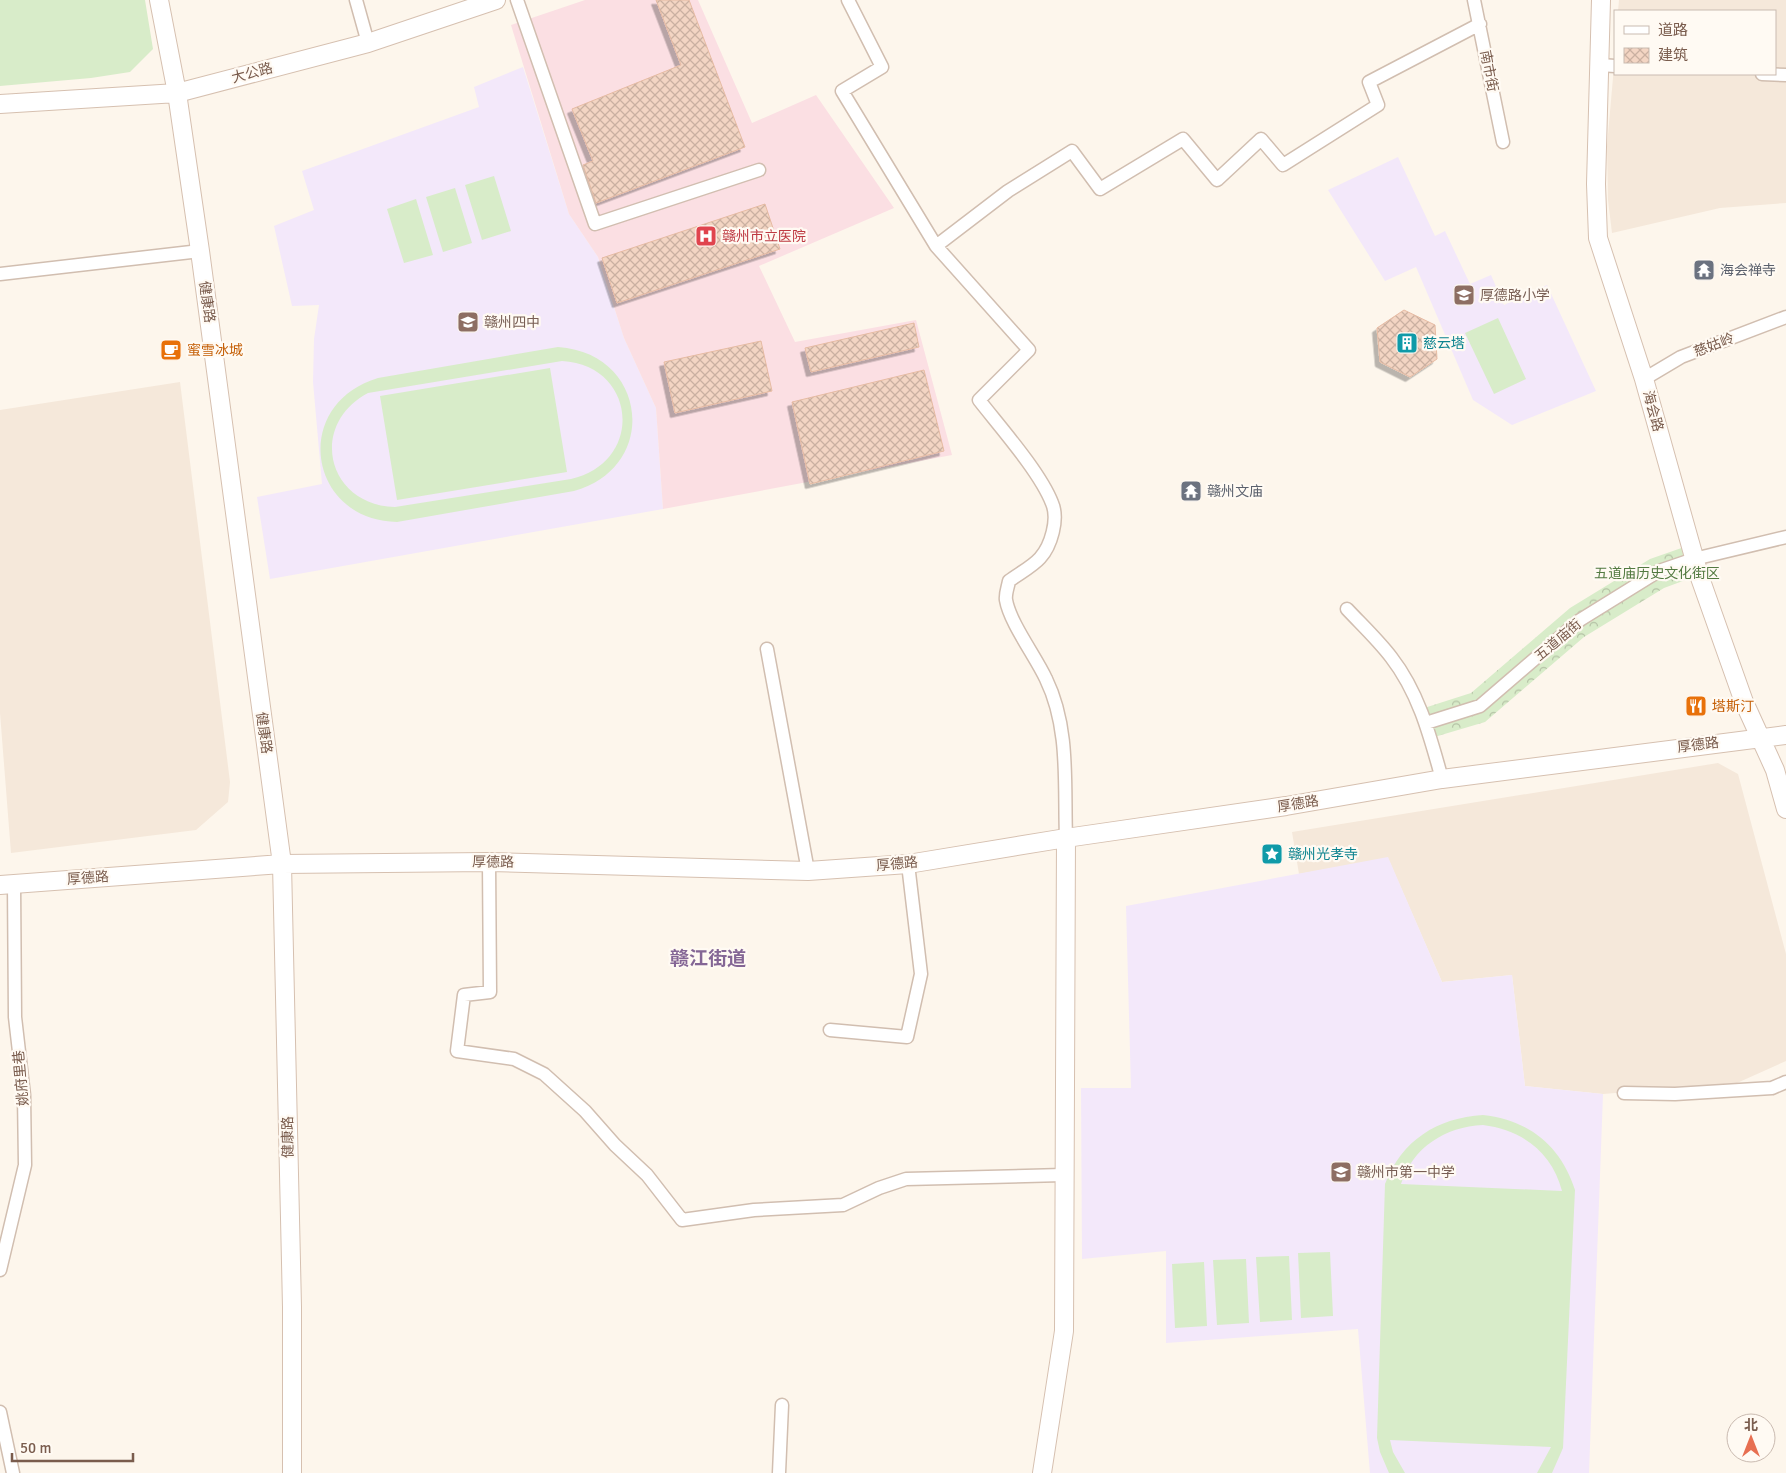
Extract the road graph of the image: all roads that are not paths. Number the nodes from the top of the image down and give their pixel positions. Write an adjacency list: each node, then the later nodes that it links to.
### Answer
1 (159, 0): 11 (street, 健康路)
2 (356, 0): 9 (street)
3 (496, 0): 9 (street, 大公路)
4 (517, 0): 14 (street)
5 (848, 0): 15 (street)
6 (1474, 0): 8 (street, 南市街)
7 (1601, 0): 10 (street, 海会路)
8 (1480, 24): 13 (street, 南市街); 15 (street)
9 (368, 43): 11 (street, 大公路)
10 (1607, 66): 19 (street, 海会路)
11 (177, 93): 12 (street, 大公路); 16 (street, 健康路)
12 (0, 104)
13 (1503, 142)
14 (759, 170)
15 (936, 246): 29 (street)
16 (200, 250): 17 (street); 31 (street, 健康路)
17 (0, 274)
18 (1786, 317): 19 (street, 慈姑岭)
19 (1644, 378): 21 (street, 海会路)
20 (1786, 537): 21 (street, 五道庙街)
21 (1694, 559): 24 (street, 五道庙街); 26 (street, 海会路)
22 (1347, 609): 24 (street)
23 (767, 649): 33 (street)
24 (1426, 723): 27 (street)
25 (1786, 735): 26 (street, 厚德路)
26 (1761, 738): 27 (street, 厚德路); 28 (street, 海会路)
27 (1442, 779): 29 (street, 厚德路)
28 (1786, 809)
29 (1066, 838): 32 (street, 厚德路); 38 (street)
30 (489, 862): 31 (street, 厚德路); 33 (street, 厚德路); 38 (street)
31 (282, 864): 34 (street, 厚德路); 43 (street, 健康路)
32 (908, 864): 33 (street, 厚德路); 35 (street)
33 (808, 871)
34 (7, 884): 39 (street, 姚府里巷)
35 (830, 1030)
36 (1786, 1082): 37 (street)
37 (1624, 1093)
38 (1063, 1175): 45 (street)
39 (0, 1270)
40 (782, 1405): 44 (street)
41 (0, 1412): 42 (street)
42 (13, 1473)
43 (292, 1473)
44 (779, 1473)
45 (1042, 1473)

